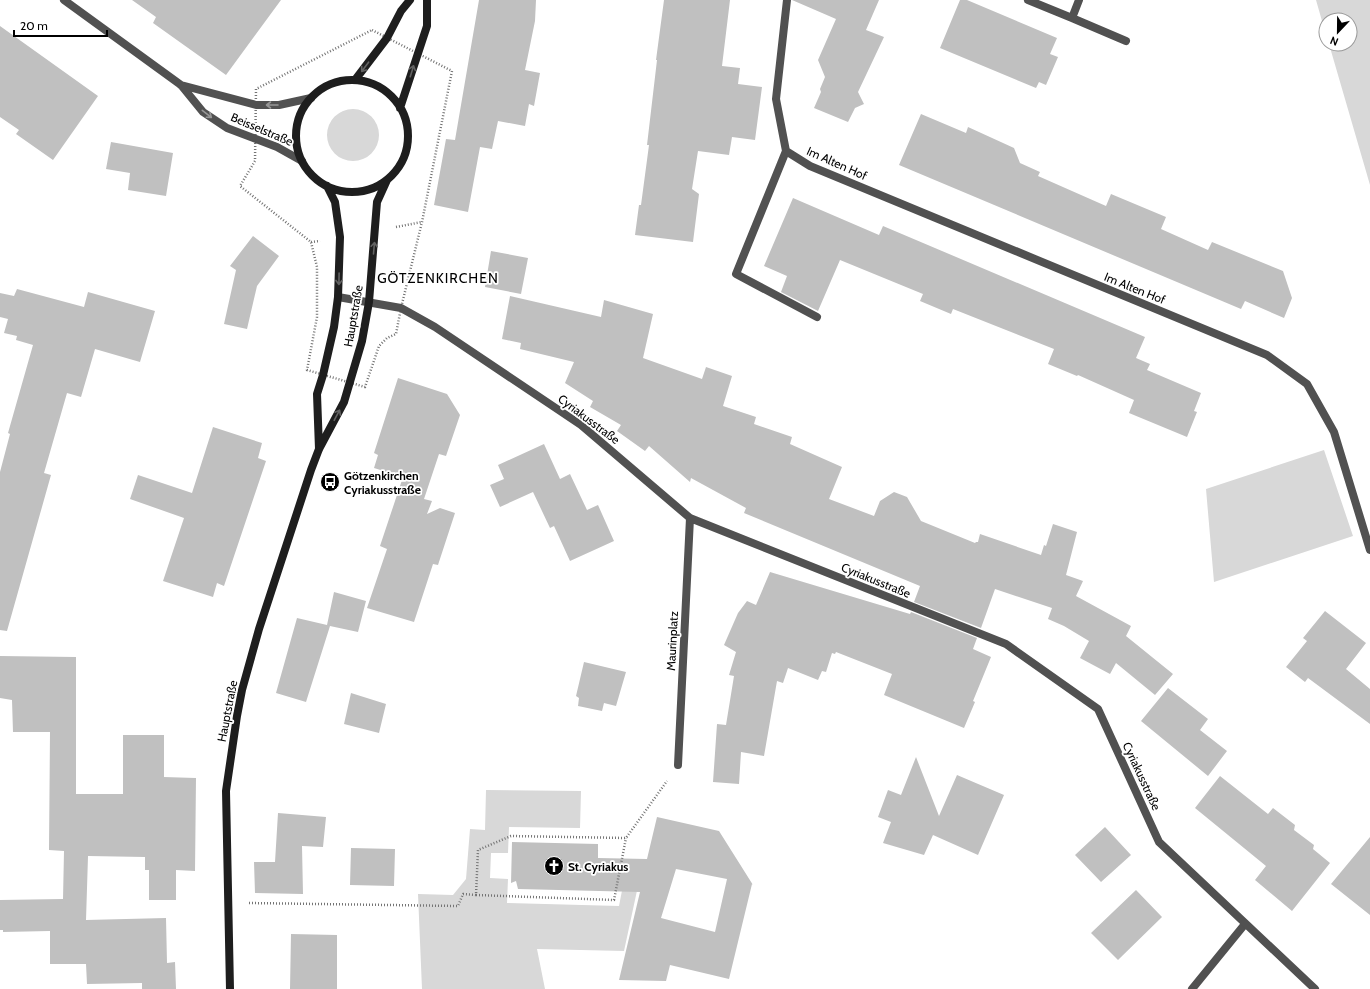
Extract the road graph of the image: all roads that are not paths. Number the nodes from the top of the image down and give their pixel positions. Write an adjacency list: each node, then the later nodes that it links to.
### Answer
1 (64, 0): 10 (street, Beisselstraße)
2 (410, 0): 9 (main road, one-way to 9)
3 (427, 0): 12 (main road, one-way to 3)
4 (787, 0): 13 (street)
5 (1028, 0): 7 (street)
6 (1079, 0): 7 (street)
7 (1072, 18): 8 (street)
8 (1126, 41)
9 (355, 80): 11 (main road, Hauptstraße); 12 (main road, Hauptstraße)
10 (181, 85): 11 (street, Beisselstraße, one-way to 10); 14 (street, Beisselstraße, one-way to 14)
11 (311, 98): 14 (main road, Hauptstraße)
12 (400, 108): 15 (main road, Hauptstraße)
13 (786, 151): 19 (street); 22 (street, Im Alten Hof)
14 (302, 160): 16 (main road, Hauptstraße)
15 (387, 180): 16 (main road, Hauptstraße); 18 (main road, Hauptstraße, one-way to 15)
16 (327, 186): 17 (main road, Hauptstraße, one-way to 17)
17 (338, 297): 18 (street, Cyriakusstraße); 20 (main road, Hauptstraße)
18 (369, 302): 20 (main road, Hauptstraße, one-way to 18); 21 (street, Cyriakusstraße)
19 (816, 317)
20 (318, 449): 25 (main road, Hauptstraße)
21 (690, 518): 23 (street, Maurinplatz); 24 (street, Cyriakusstraße)
22 (1370, 550)
23 (678, 765)
24 (1245, 924): 26 (street); 27 (street, Cyriakusstraße)
25 (230, 989)
26 (1192, 989)
27 (1314, 989)

